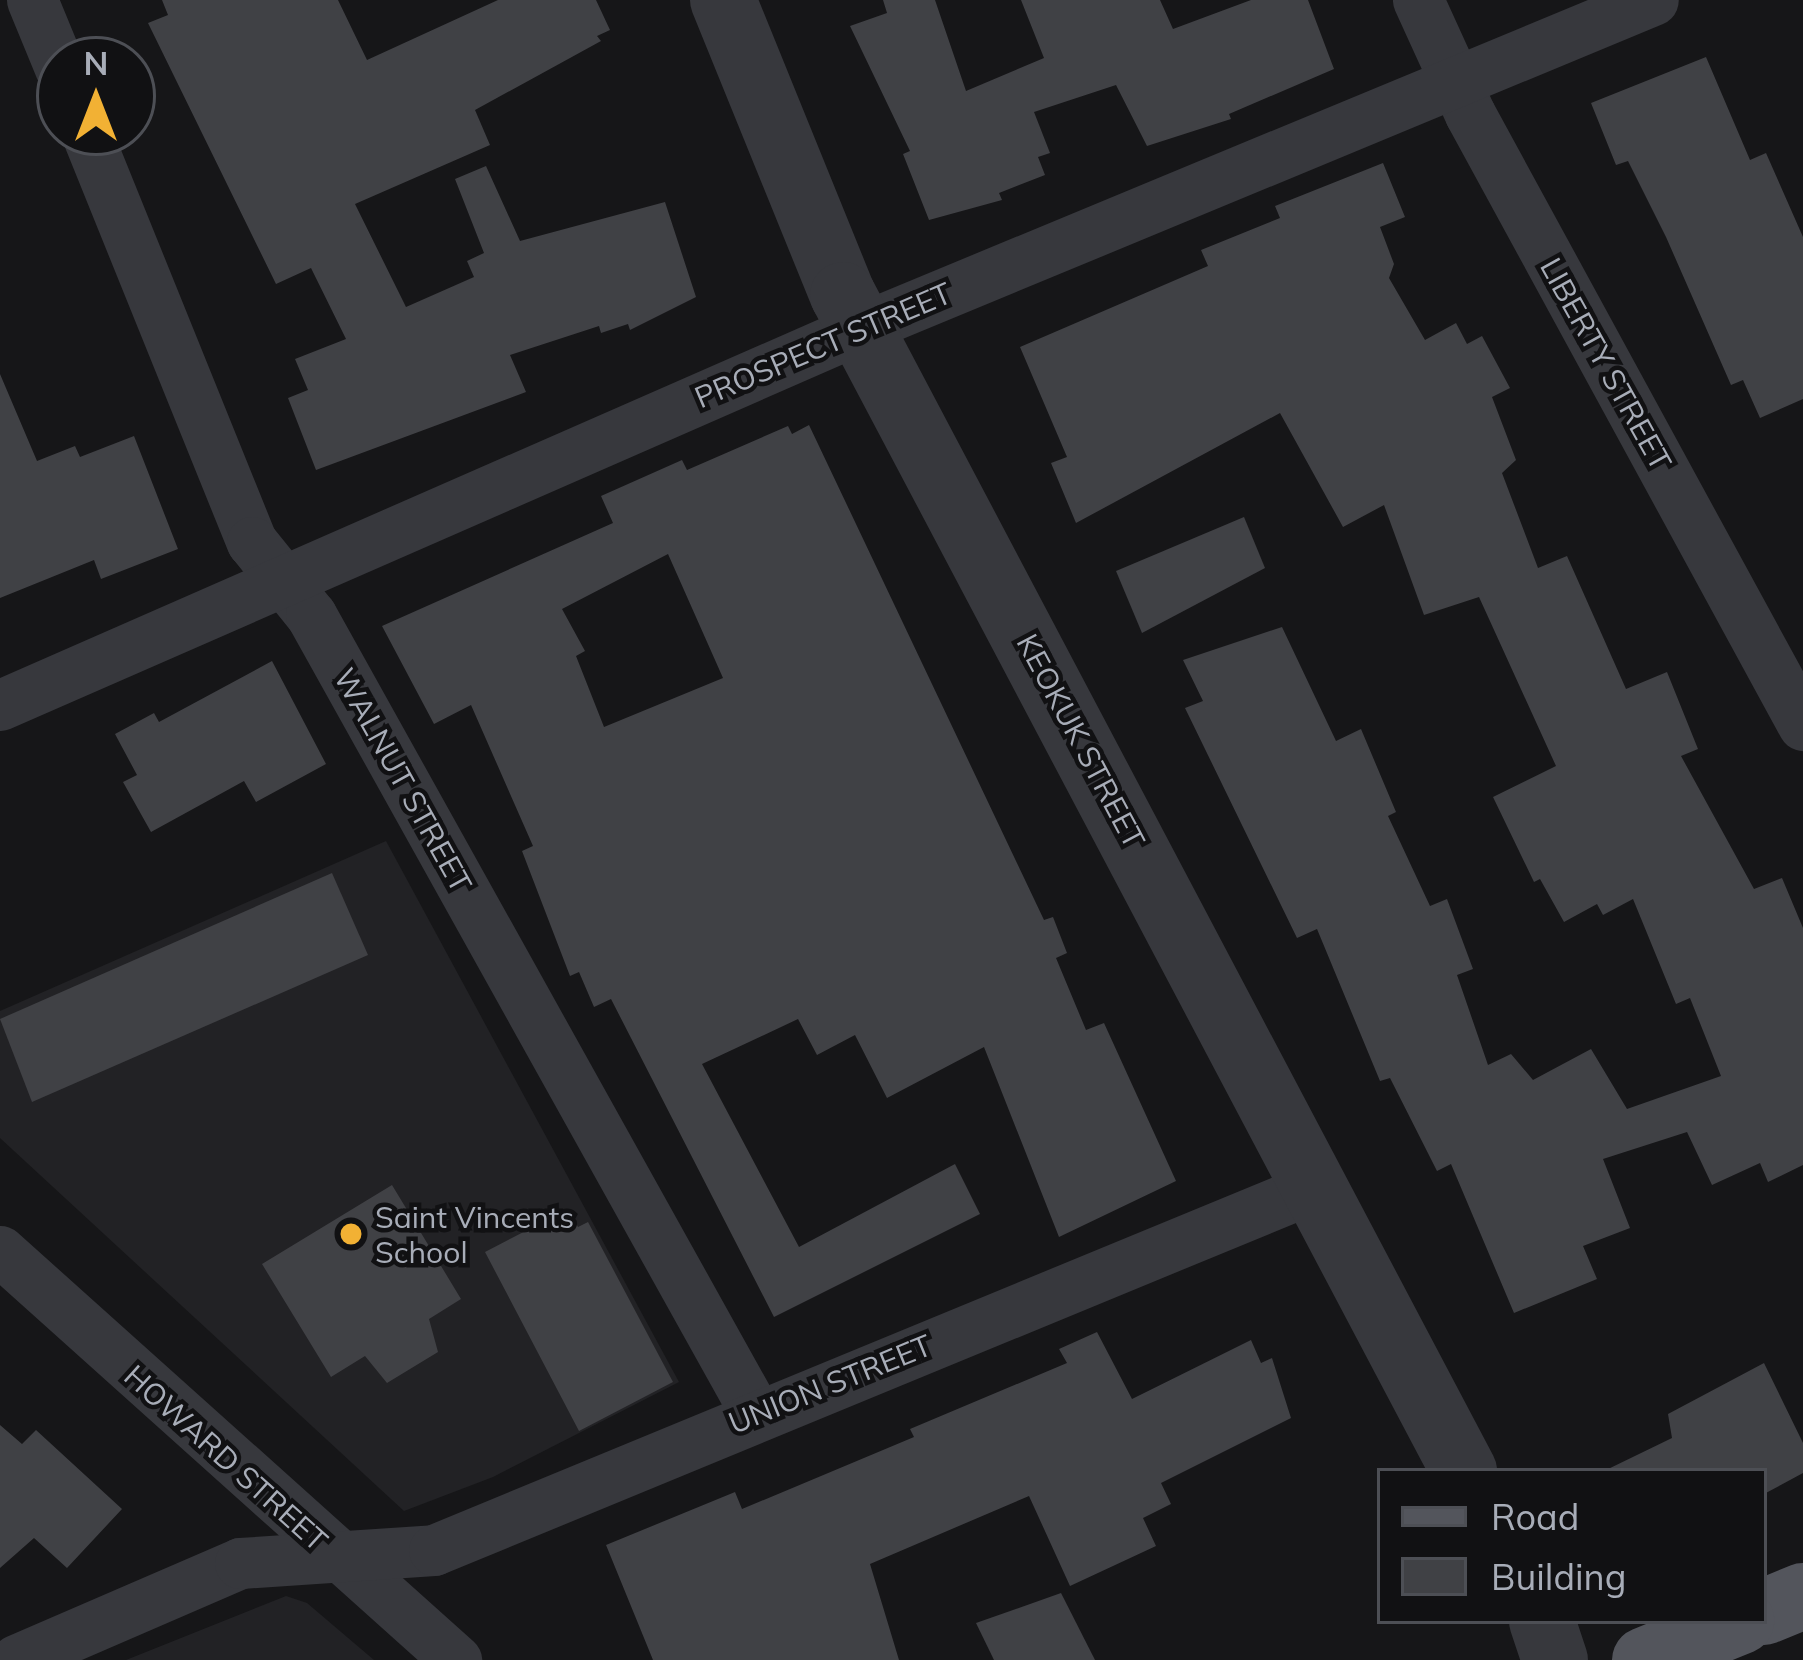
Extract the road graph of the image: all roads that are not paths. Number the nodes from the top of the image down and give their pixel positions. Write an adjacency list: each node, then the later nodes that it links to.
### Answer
1 (32, 0): 5 (street)
2 (723, 0): 8 (street, KEOKUK STREET)
3 (1418, 0): 6 (street, LIBERTY STREET)
4 (1653, 0): 6 (street, PROSPECT STREET)
5 (47, 36)
6 (1452, 79): 8 (street, PROSPECT STREET); 11 (street, LIBERTY STREET)
7 (96, 156): 9 (street, WALNUT STREET)
8 (861, 328): 9 (street, PROSPECT STREET); 12 (street, KEOKUK STREET)
9 (287, 578): 10 (street, PROSPECT STREET); 14 (street, WALNUT STREET)
10 (0, 705)
11 (1803, 725)
12 (1317, 1186): 14 (street, UNION STREET); 15 (street, KEOKUK STREET)
13 (0, 1251): 16 (street, HOWARD STREET)
14 (756, 1414): 16 (street, UNION STREET)
15 (1462, 1468)
16 (337, 1559): 21 (street, UNION STREET); 22 (street, HOWARD STREET)
17 (1803, 1596): 18 (main road)
18 (1767, 1611)
19 (1543, 1624): 23 (street)
20 (1734, 1624): 24 (main road)
21 (16, 1660)
22 (456, 1660)
23 (1555, 1660)
24 (1645, 1660)

